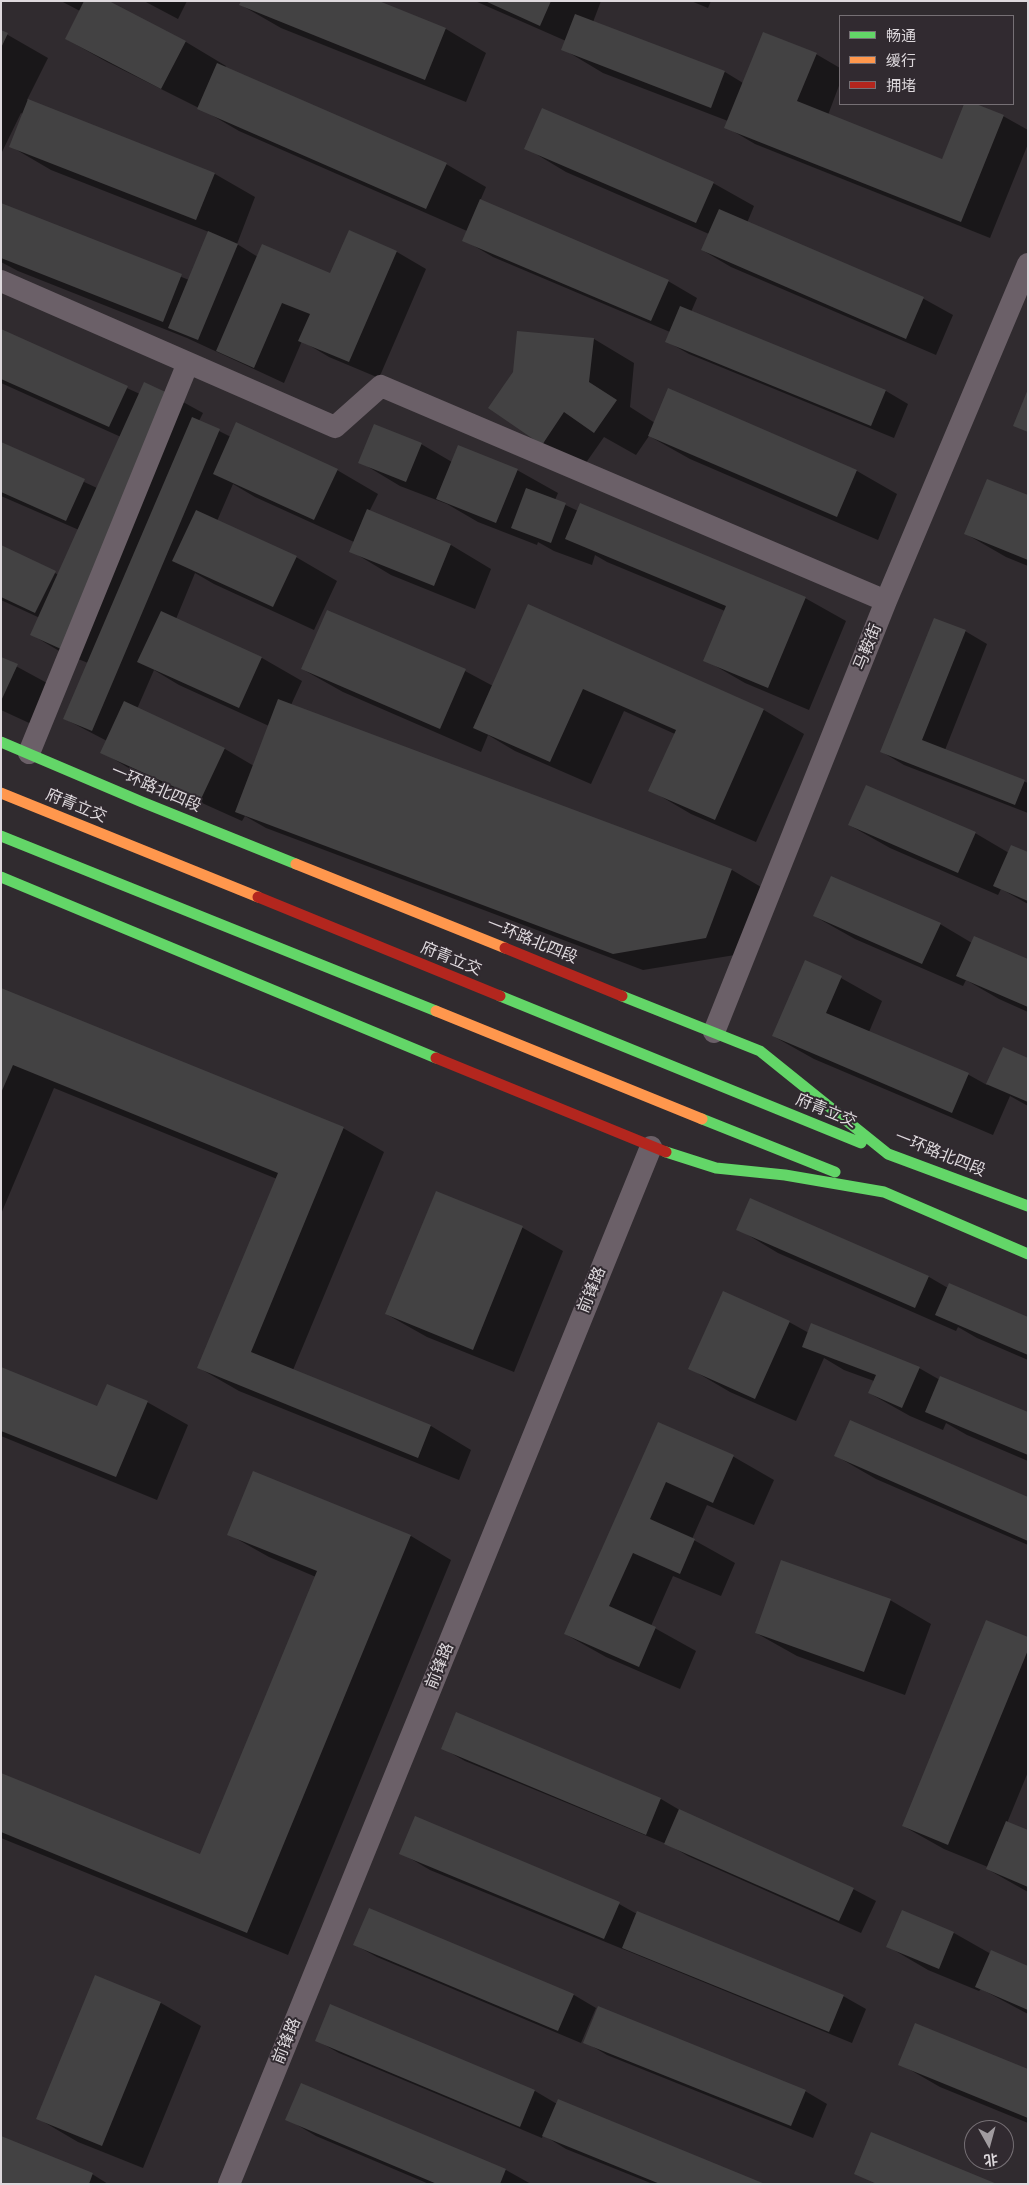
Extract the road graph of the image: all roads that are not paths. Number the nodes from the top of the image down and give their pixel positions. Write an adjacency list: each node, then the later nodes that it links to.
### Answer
1 (1028, 264): 4 (street, 马鞍街)
2 (1, 281): 3 (street)
3 (188, 363): 4 (street); 6 (street)
4 (886, 601): 10 (street, 马鞍街)
5 (1, 742): 6 (main road, 一环路北四段)
6 (29, 753): 10 (main road, 一环路北四段)
7 (1, 793): 12 (main road, 府青立交)
8 (1, 836): 13 (main road)
9 (1, 877): 11 (main road)
10 (714, 1032): 12 (main road, 一环路北四段)
11 (650, 1148): 13 (main road); 16 (street, 前锋路)
12 (888, 1154): 14 (main road, 一环路北四段)
13 (884, 1192): 15 (main road)
14 (1028, 1206)
15 (1028, 1254)
16 (229, 2184)

